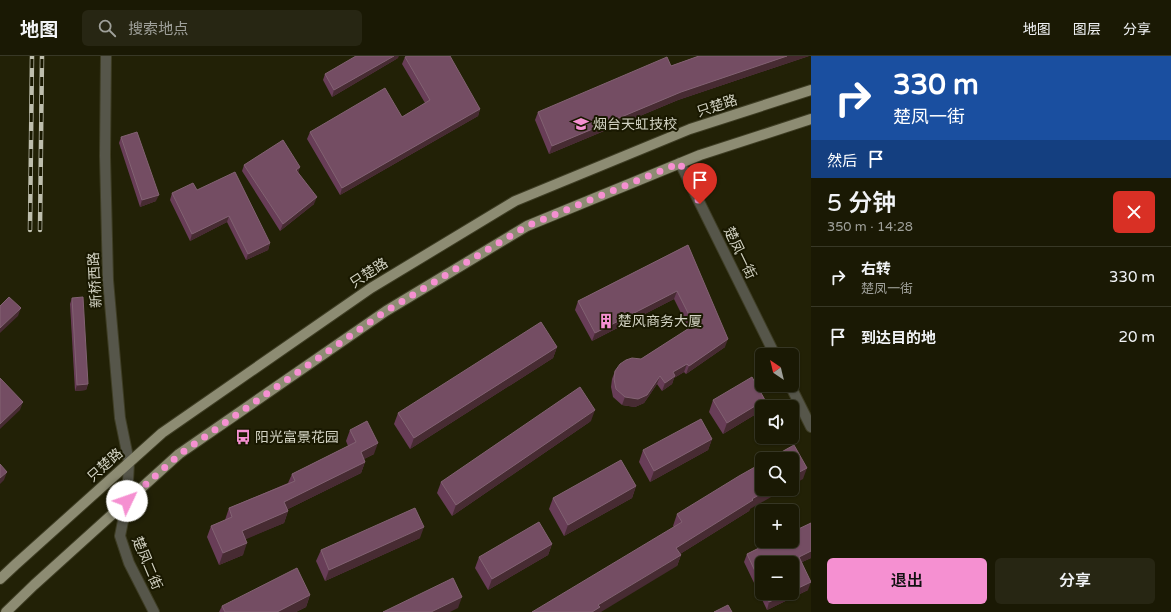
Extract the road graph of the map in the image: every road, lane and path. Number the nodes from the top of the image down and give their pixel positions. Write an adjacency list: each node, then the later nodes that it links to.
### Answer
1 (106, 56): 8 (street, 新桥西路)
2 (811, 90): 8 (main road, 只楚路)
3 (811, 119): 4 (main road)
4 (680, 163): 5 (street, 楚凤一街); 9 (main road)
5 (772, 348)
6 (793, 392): 7 (street)
7 (811, 428)
8 (129, 462): 9 (street, 新桥西路); 10 (main road, 只楚路)
9 (127, 501): 11 (main road); 12 (street, 楚凤二街)
10 (0, 579)
11 (6, 612)
12 (154, 612)

